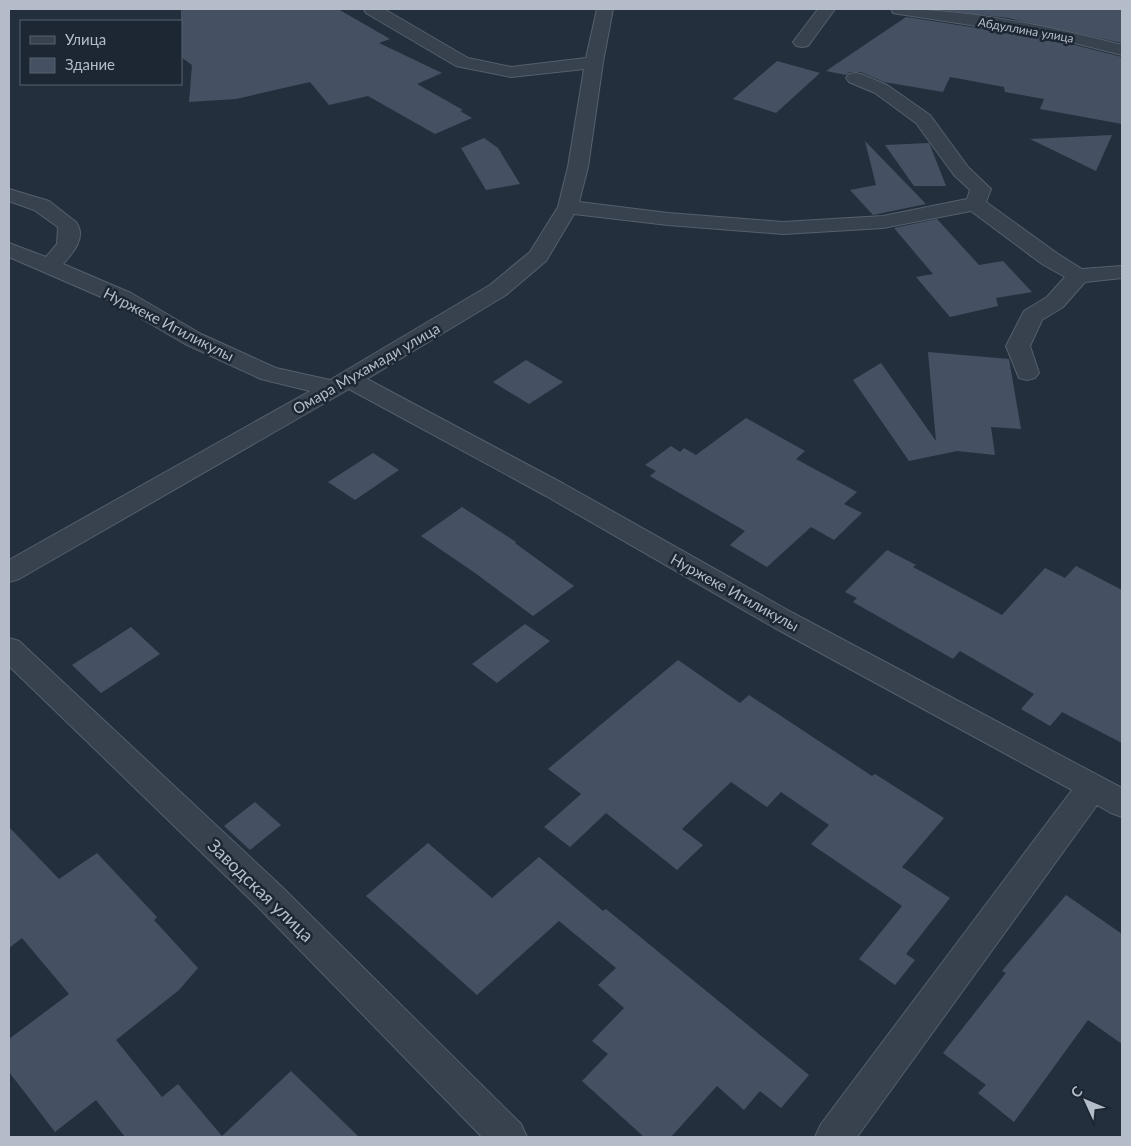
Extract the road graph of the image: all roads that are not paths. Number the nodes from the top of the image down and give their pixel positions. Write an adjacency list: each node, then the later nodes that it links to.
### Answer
1 (372, 9): 7 (street)
2 (606, 9): 7 (street, Омара Мухамади улица)
3 (827, 9): 5 (street)
4 (900, 9): 6 (street, Абдуллина улица)
5 (802, 42)
6 (1122, 50)
7 (594, 62): 11 (street, Омара Мухамади улица)
8 (855, 78): 10 (street)
9 (9, 195): 13 (street)
10 (975, 204): 11 (street); 15 (street)
11 (568, 207): 17 (street, Омара Мухамади улица)
12 (9, 249): 13 (street, Нуржеке Игиликулы)
13 (50, 266): 17 (street, Нуржеке Игиликулы)
14 (1122, 272): 15 (street)
15 (1078, 276): 16 (street)
16 (1027, 373)
17 (340, 384): 18 (street, Омара Мухамади улица); 20 (street, Нуржеке Игиликулы)
18 (9, 572)
19 (9, 648): 22 (street, Заводская улица)
20 (1094, 786): 21 (street, Нуржеке Игиликулы); 23 (street)
21 (1122, 804)
22 (508, 1137)
23 (834, 1137)

